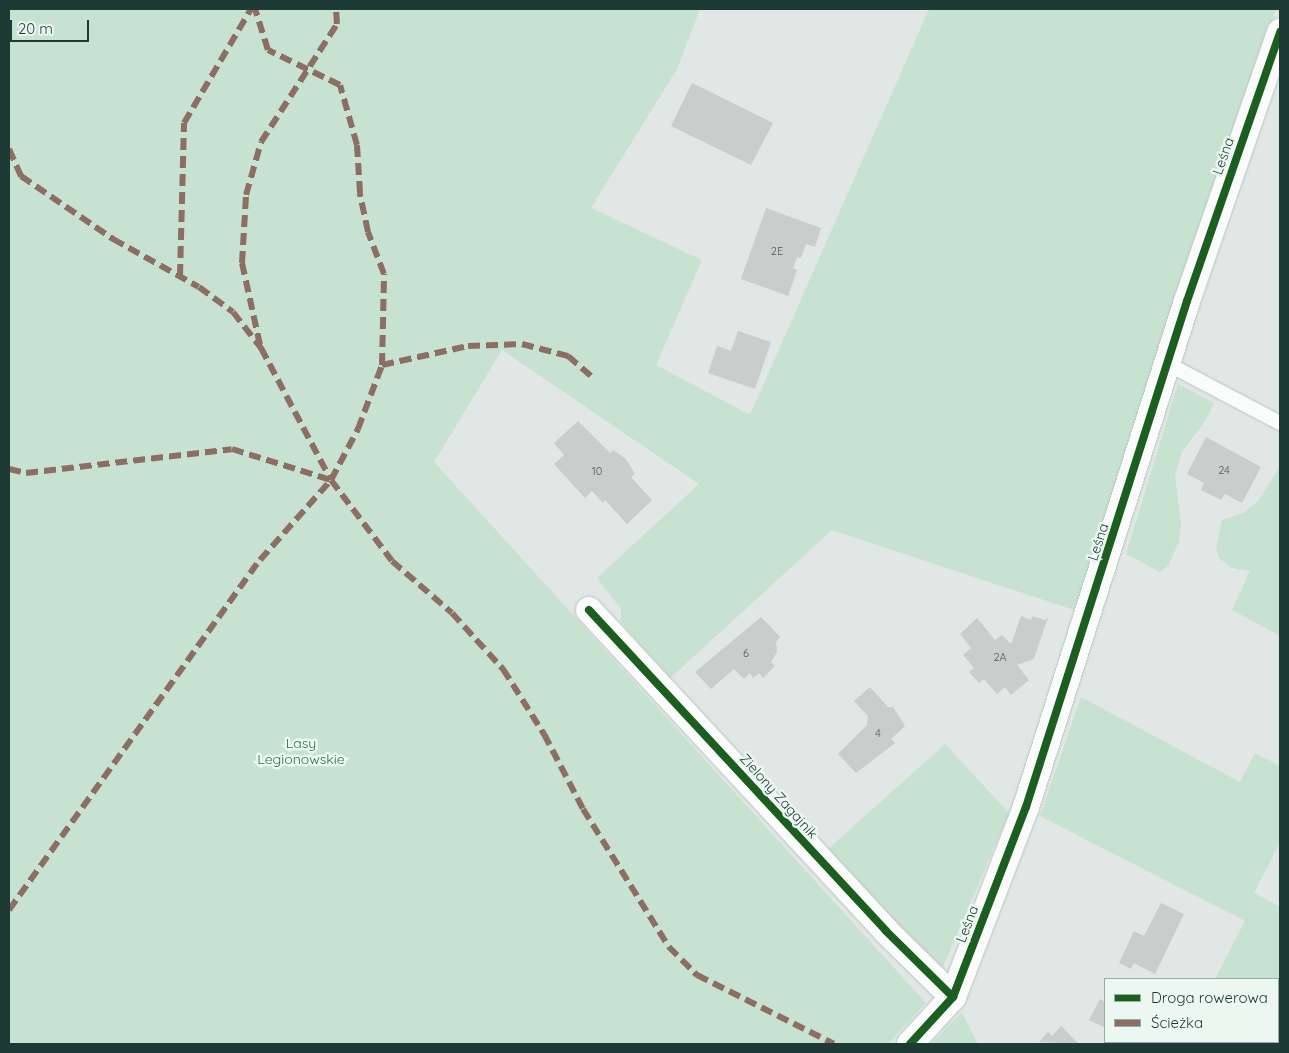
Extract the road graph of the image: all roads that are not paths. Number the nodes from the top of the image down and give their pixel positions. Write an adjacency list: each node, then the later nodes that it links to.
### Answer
1 (1280, 32): 2 (street, Leśna)
2 (1168, 364): 3 (lane); 5 (street, Leśna)
3 (1280, 423)
4 (589, 610): 5 (street, Zielony Zagajnik)
5 (953, 997): 6 (street, Leśna)
6 (910, 1044)

